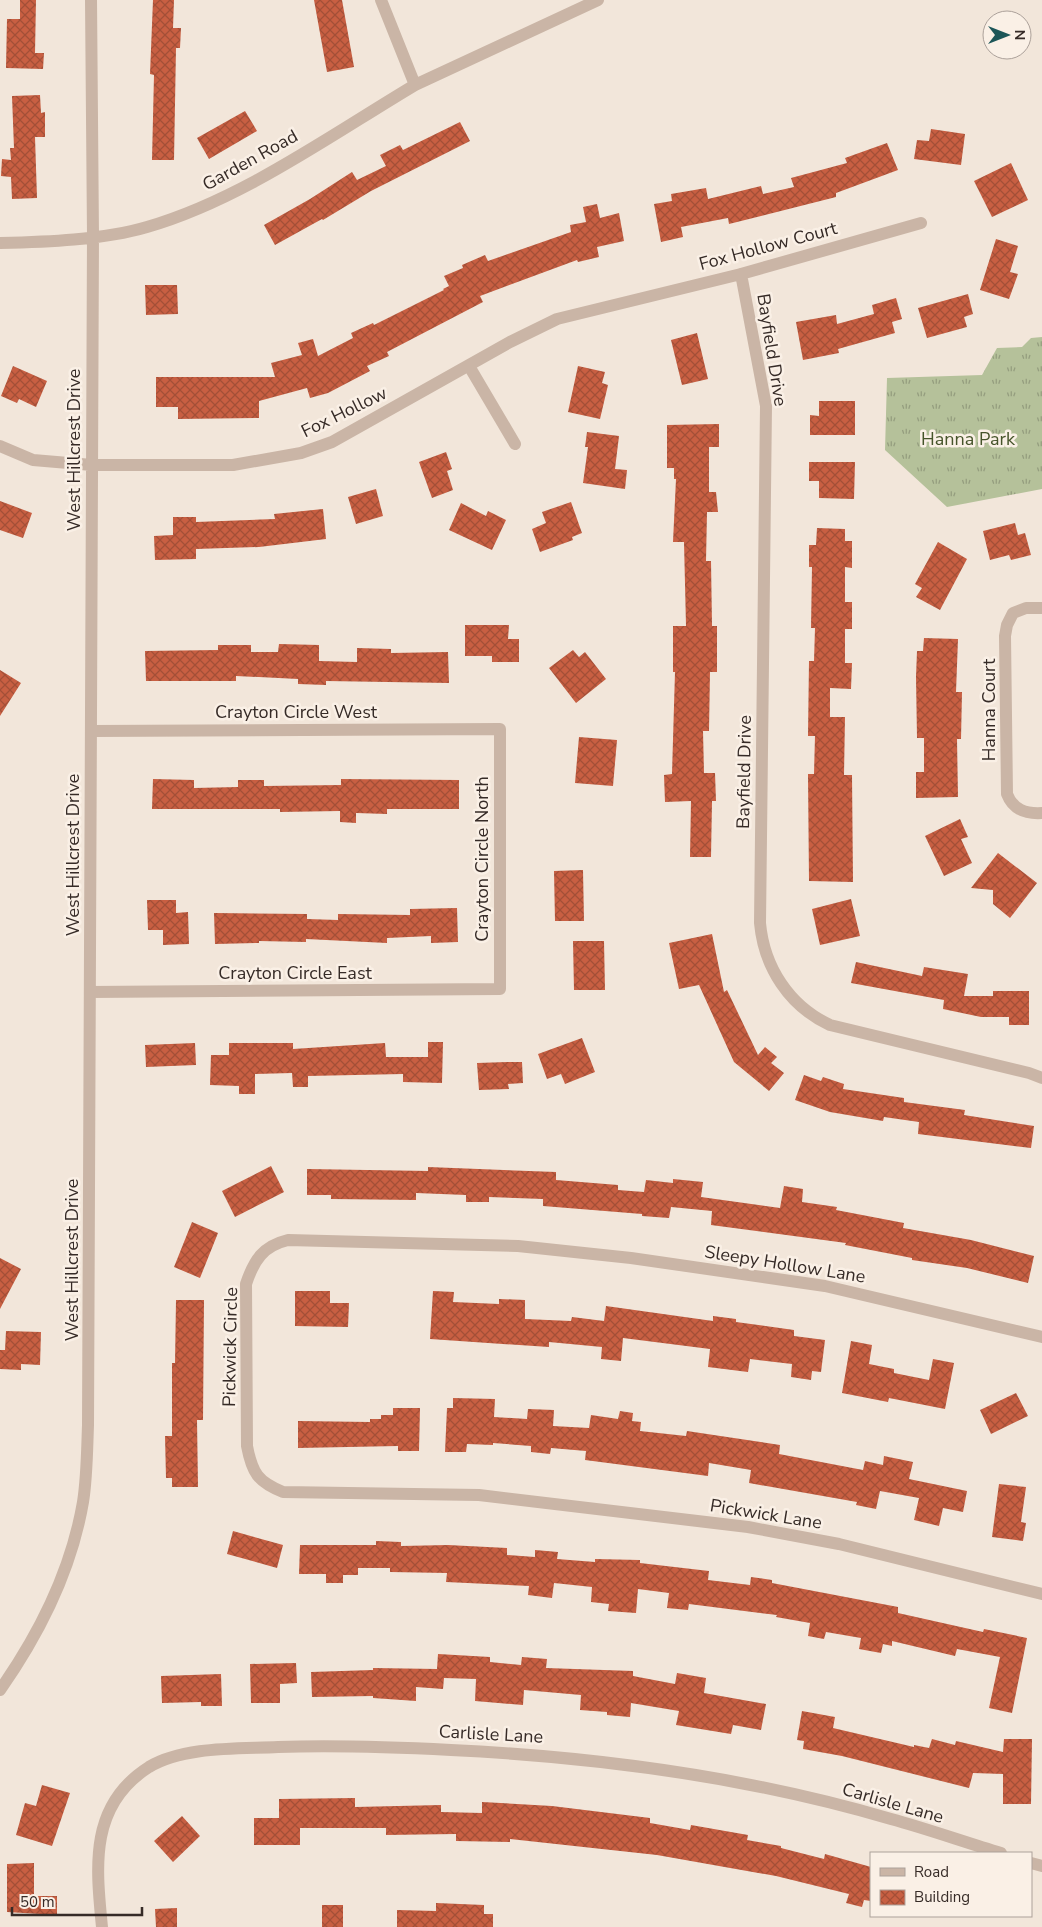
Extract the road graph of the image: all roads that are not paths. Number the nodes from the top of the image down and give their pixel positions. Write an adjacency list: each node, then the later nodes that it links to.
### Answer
1 (91, 0): 6 (street, West Hillcrest Drive)
2 (381, 0): 4 (street)
3 (598, 0): 4 (street, Garden Road)
4 (414, 85): 6 (street, Garden Road)
5 (921, 223): 8 (street, Fox Hollow Court)
6 (93, 236): 7 (street, Garden Road); 13 (street, West Hillcrest Drive)
7 (0, 242)
8 (741, 274): 9 (street, Fox Hollow Court); 20 (street, Bayfield Drive)
9 (624, 301): 10 (street, Fox Hollow)
10 (469, 366): 11 (street); 13 (street, Fox Hollow)
11 (515, 444)
12 (0, 446): 13 (street, Fox Hollow)
13 (92, 465): 16 (street, West Hillcrest Drive)
14 (1042, 608): 17 (street, Hanna Court)
15 (500, 729): 16 (street, Crayton Circle West); 18 (street, Crayton Circle North)
16 (92, 731): 19 (street, West Hillcrest Drive)
17 (1042, 814)
18 (500, 989): 19 (street, Crayton Circle East)
19 (90, 992): 25 (street, West Hillcrest Drive)
20 (1042, 1078)
21 (518, 1246): 22 (street, Sleepy Hollow Lane); 23 (street, Pickwick Circle)
22 (1042, 1337)
23 (479, 1495): 24 (street, Pickwick Lane)
24 (1042, 1594)
25 (0, 1690)
26 (998, 1852): 27 (street, Carlisle Lane)
27 (102, 1927)

